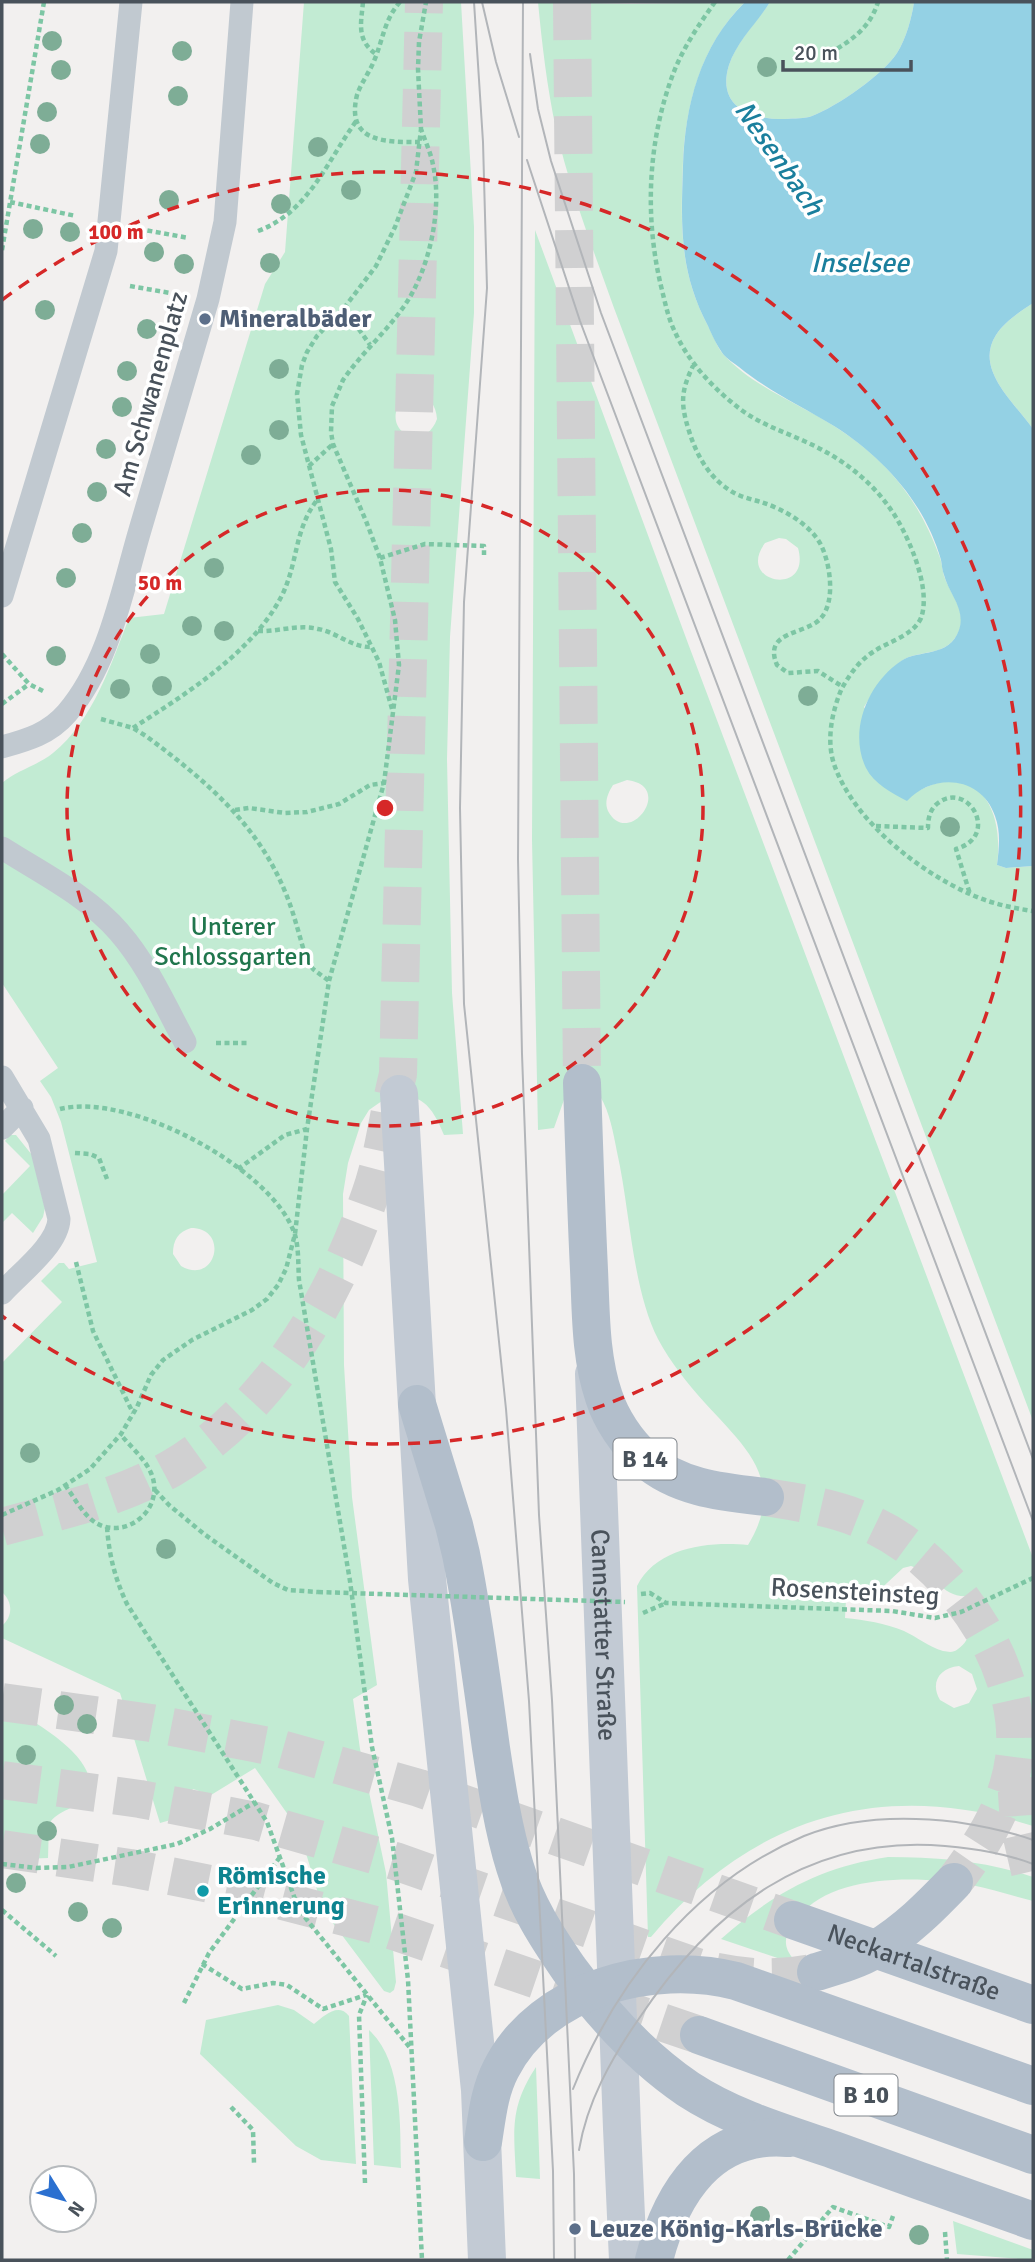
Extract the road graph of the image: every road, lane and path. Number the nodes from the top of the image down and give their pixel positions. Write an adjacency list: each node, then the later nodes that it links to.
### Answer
1 (44, 2): 15 (path)
2 (131, 2): 16 (lane)
3 (242, 2): 14 (lane, Am Schwanenplatz)
4 (363, 2): 10 (path)
5 (400, 2): 10 (path)
6 (426, 2): 12 (path)
7 (715, 2): 20 (path)
8 (878, 2): 9 (path)
9 (830, 53)
10 (376, 55): 11 (path)
11 (358, 120): 13 (path); 14 (path)
12 (422, 129): 13 (path); 19 (path)
13 (421, 142): 18 (path)
14 (222, 245): 17 (lane, Am Schwanenplatz)
15 (2, 250)
16 (99, 281): 17 (path); 26 (lane)
17 (208, 299): 33 (lane, Am Schwanenplatz)
18 (344, 308): 19 (path); 22 (path)
19 (370, 345): 21 (path)
20 (694, 364): 31 (path); 31 (path)
21 (333, 444): 22 (path); 25 (path)
22 (309, 466): 23 (path)
23 (318, 499): 27 (path); 28 (path)
24 (484, 555): 25 (path)
25 (380, 558): 34 (path)
26 (2, 596)
27 (258, 631): 28 (path); 35 (path)
28 (370, 647): 34 (path)
29 (2, 654): 30 (path)
30 (29, 684): 32 (path); 33 (path)
31 (843, 687): 39 (path)
32 (2, 705)
33 (73, 705): 35 (path); 36 (lane, Am Schwanenplatz)
34 (393, 714): 37 (path)
35 (133, 728): 38 (path)
36 (2, 747)
37 (384, 783): 38 (path); 43 (path)
38 (235, 810): 43 (path)
39 (875, 826): 41 (path); 41 (path)
40 (2, 848): 44 (lane)
41 (970, 894): 42 (path)
42 (1033, 911)
43 (329, 981): 50 (path)
44 (185, 1042)
45 (2, 1077): 48 (lane)
46 (583, 1083): 57 (main road, Cannstatter Straße / B 14)
47 (399, 1094): 58 (main road)
48 (26, 1114): 49 (lane); 52 (path); 56 (lane)
49 (2, 1128)
50 (307, 1129): 52 (path); 54 (path)
51 (69, 1152): 53 (path)
52 (238, 1169): 54 (path)
53 (107, 1179)
54 (295, 1234): 59 (path); 85 (path)
55 (77, 1267): 59 (path)
56 (2, 1293)
57 (593, 1346): 63 (main road, B 14); 79 (main road, Cannstatter Straße)
58 (417, 1404): 79 (main road); 90 (main road)
59 (134, 1413): 60 (path)
60 (121, 1434): 61 (path); 62 (path)
61 (65, 1485): 64 (path); 65 (path)
62 (155, 1490): 65 (path); 67 (path, bridge)
63 (765, 1497)
64 (2, 1515)
65 (107, 1527): 69 (path)
66 (1033, 1578): 68 (path, Rosensteinsteg)
67 (625, 1602)
68 (666, 1603)
69 (255, 1802): 70 (path); 71 (path)
70 (281, 1856): 77 (path); 80 (path)
71 (2, 1864)
72 (954, 1882): 75 (main road)
73 (2, 1910): 76 (path)
74 (793, 1920): 75 (main road, Neckartalstraße)
75 (875, 1950): 78 (main road); 82 (main road, Neckartalstraße)
76 (56, 1956)
77 (202, 1964): 80 (path); 81 (path)
78 (816, 1972)
79 (601, 1988): 83 (main road); 86 (main road); 90 (main road)
80 (367, 1995): 85 (path); 92 (path)
81 (184, 2003)
82 (1033, 2005)
83 (622, 2032): 88 (main road); 98 (main road)
84 (699, 2035): 89 (main road, B 10)
85 (412, 2050): 96 (path)
86 (1033, 2086)
87 (231, 2107): 91 (path)
88 (801, 2138): 94 (main road); 99 (main road)
89 (1033, 2155)
90 (484, 2158): 97 (main road)
91 (254, 2163)
92 (365, 2183)
93 (895, 2211): 100 (path)
94 (1033, 2221)
95 (935, 2225): 101 (path)
96 (422, 2260)
97 (487, 2260)
98 (628, 2260)
99 (654, 2260)
100 (788, 2260)
101 (947, 2260)

